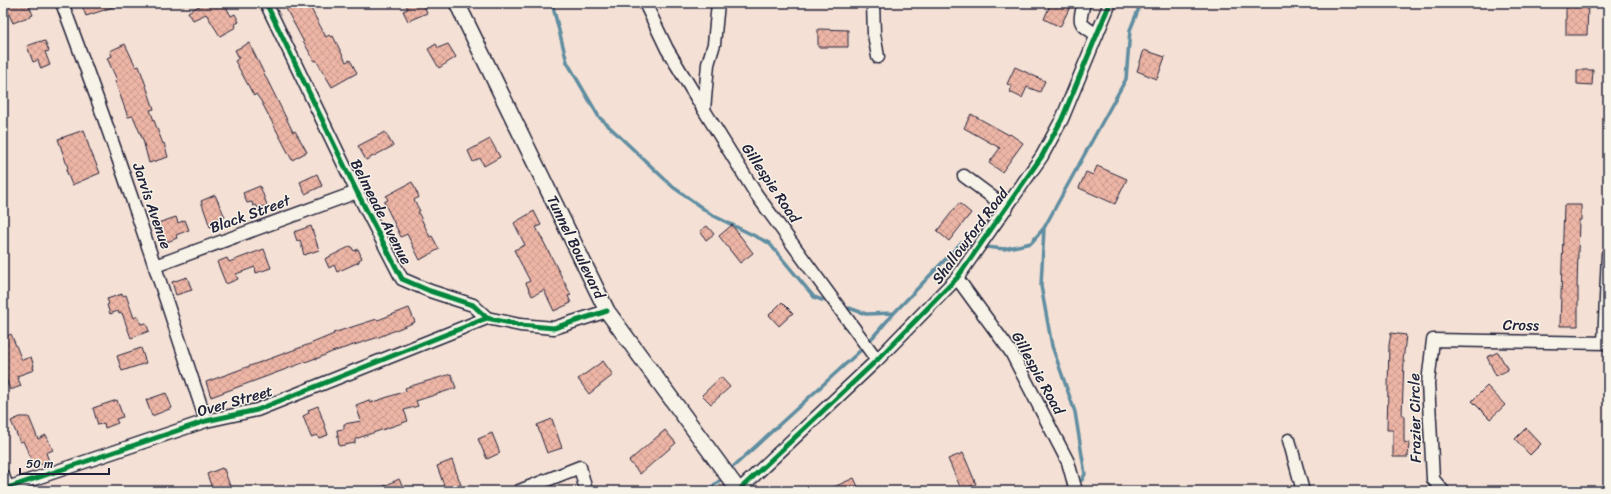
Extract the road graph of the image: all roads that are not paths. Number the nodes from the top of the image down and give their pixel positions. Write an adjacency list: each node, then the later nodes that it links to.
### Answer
1 (62, 3): 16 (street, Jarvis Avenue)
2 (266, 3): 13 (street, Belmeade Avenue)
3 (457, 3): 18 (main road, Tunnel Boulevard)
4 (645, 3): 11 (street, Gillespie Road)
5 (718, 3): 11 (street)
6 (873, 3): 10 (street)
7 (1084, 3): 9 (street)
8 (1110, 3): 9 (street, Shallowford Road)
9 (1097, 35): 14 (street, Shallowford Road)
10 (878, 57)
11 (704, 110): 22 (street, Gillespie Road)
12 (964, 176): 14 (street)
13 (356, 192): 16 (street, Black Street); 19 (street, Belmeade Avenue)
14 (1007, 208): 17 (street, Shallowford Road)
15 (1608, 254): 21 (street)
16 (155, 266): 23 (street, Jarvis Avenue)
17 (957, 278): 22 (street, Shallowford Road); 30 (street, Gillespie Road)
18 (607, 311): 19 (street, Belmeade Avenue); 29 (main road, Tunnel Boulevard)
19 (487, 318): 23 (street, Over Street)
20 (1433, 340): 21 (street, Cross); 32 (street, Frazier Circle)
21 (1606, 343)
22 (877, 360): 29 (street, Shallowford Road)
23 (206, 422): 26 (street, Over Street)
24 (1288, 440): 31 (street)
25 (3, 476): 26 (street)
26 (8, 489)
27 (519, 491): 28 (street)
28 (586, 491)
29 (739, 491)
30 (1076, 491)
31 (1303, 491)
32 (1443, 491)

